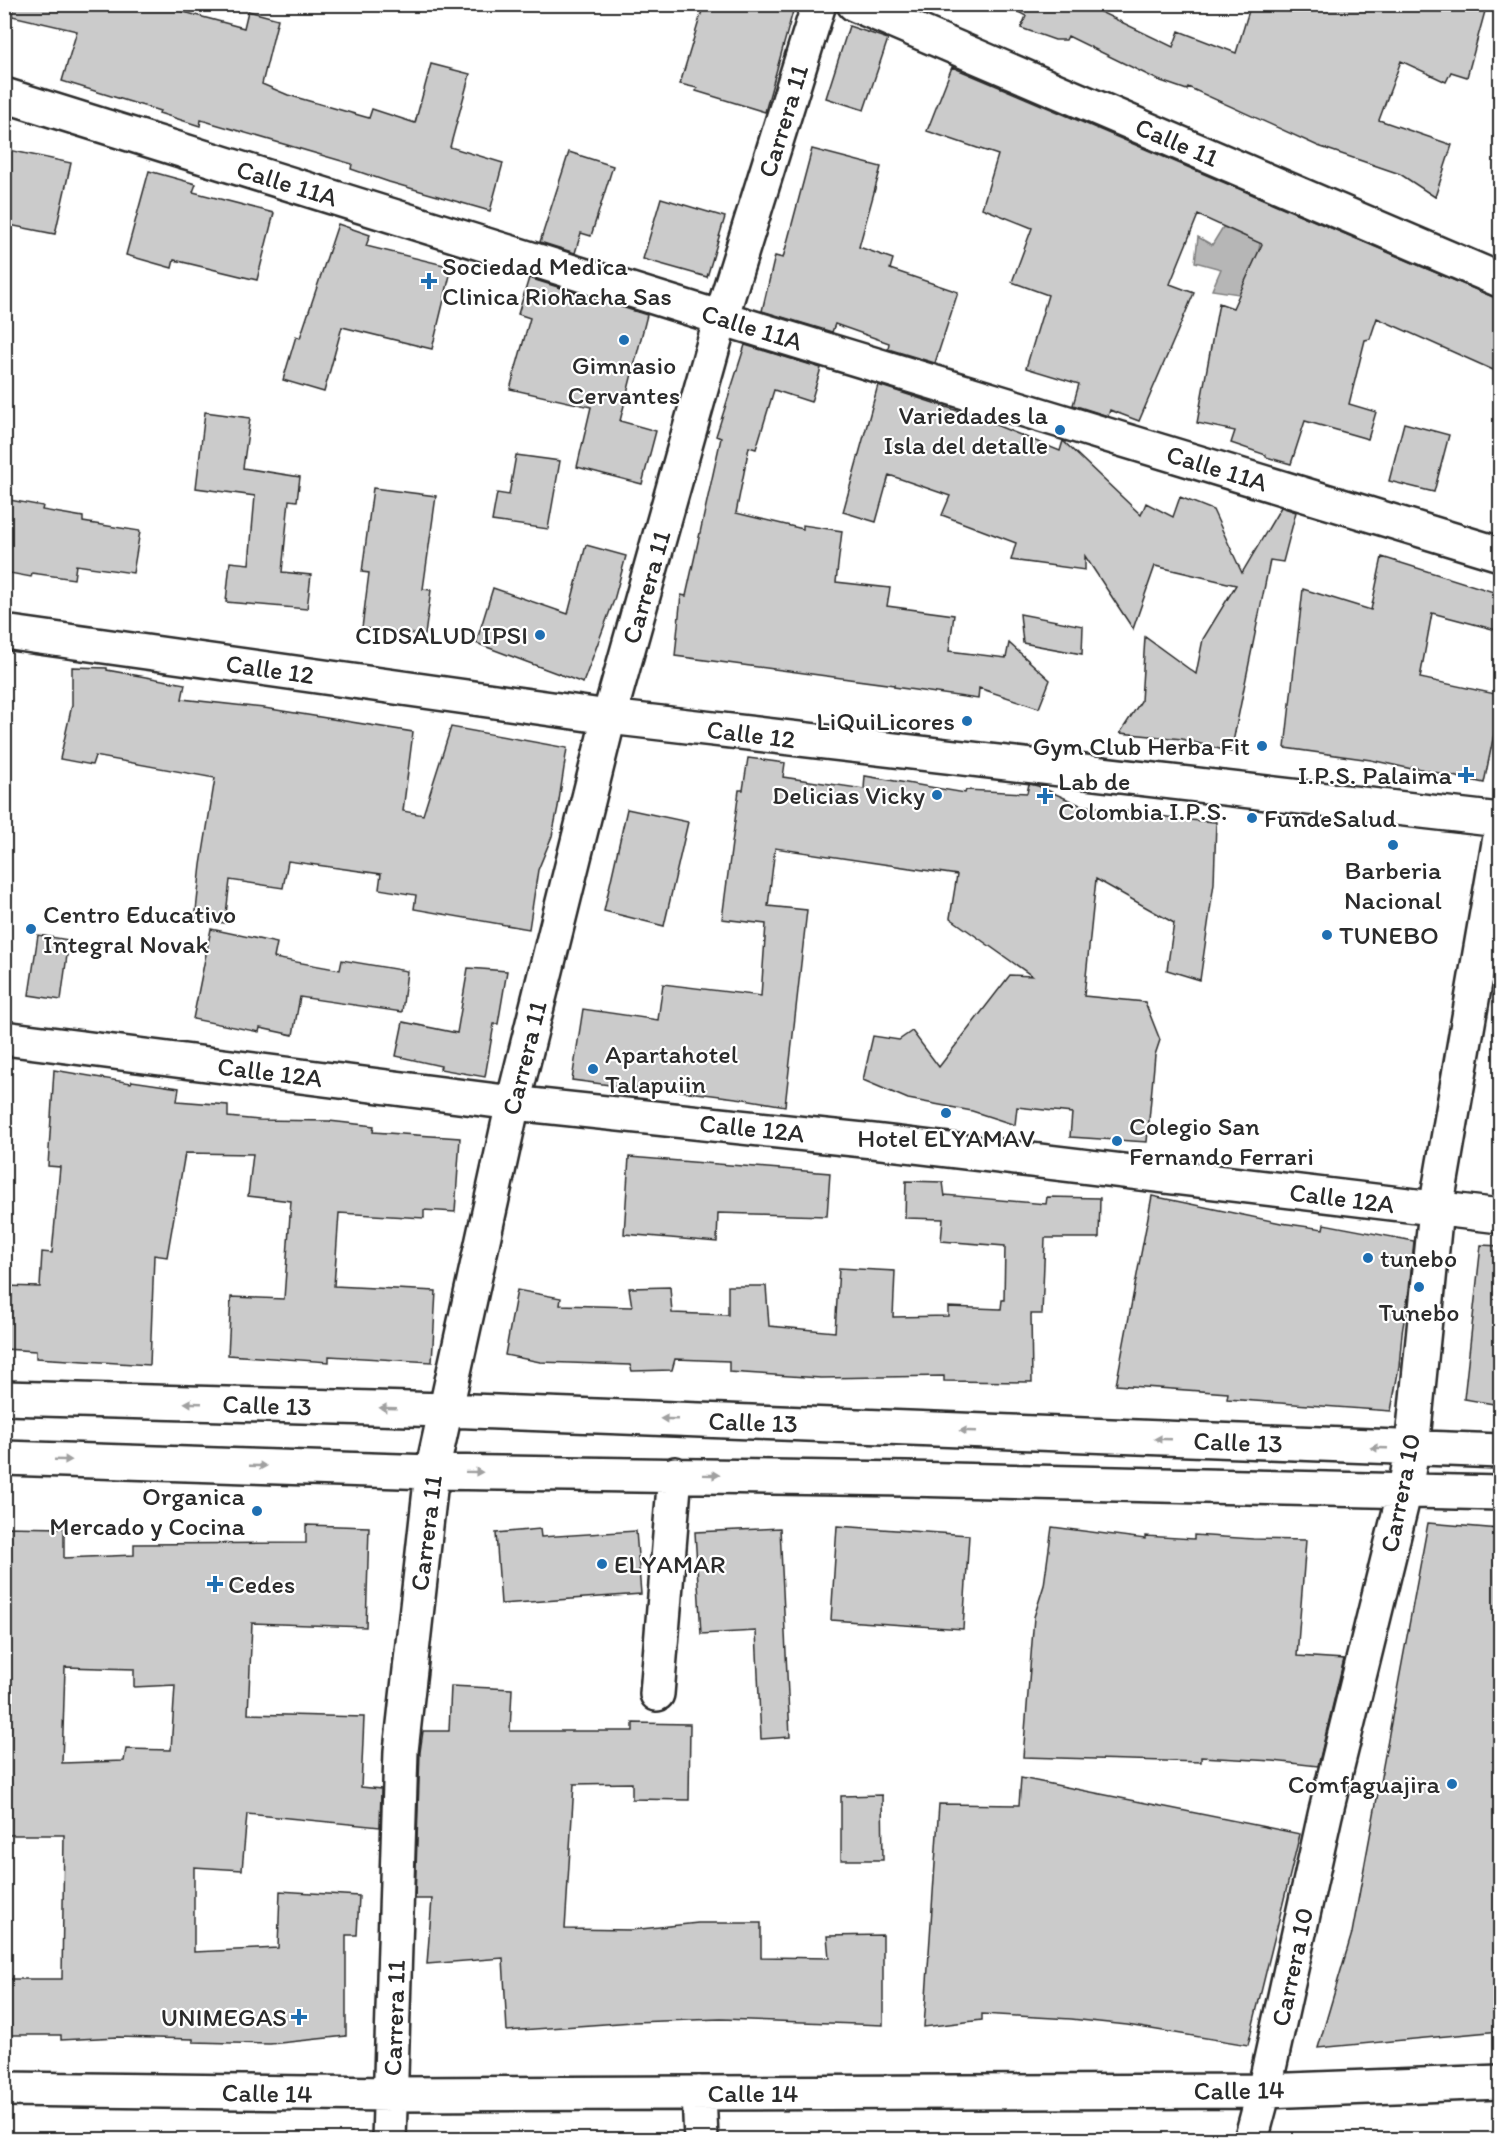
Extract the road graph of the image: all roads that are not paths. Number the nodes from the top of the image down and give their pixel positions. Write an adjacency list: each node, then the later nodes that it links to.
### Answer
1 (819, 4): 5 (street, Carrera 11)
2 (855, 4): 4 (street, Calle 11)
3 (4, 95): 5 (street, Calle 11A)
4 (1500, 280)
5 (722, 318): 6 (street, Calle 11A); 8 (street, Carrera 11)
6 (1500, 554)
7 (4, 632): 8 (street, Calle 12)
8 (609, 717): 9 (street, Calle 12); 12 (street, Carrera 11)
9 (1500, 820)
10 (1500, 837): 13 (street, Carrera 10)
11 (4, 1038): 12 (street, Calle 12A)
12 (513, 1103): 13 (street, Calle 12A); 16 (street, Carrera 11)
13 (1436, 1209): 14 (street, Calle 12A); 17 (street, Carrera 10)
14 (1500, 1216)
15 (4, 1398): 16 (street, Calle 13, one-way to 15)
16 (446, 1410): 17 (street, Calle 13, one-way to 16); 20 (street, Carrera 11)
17 (1412, 1449): 18 (street, Calle 13); 22 (street, Carrera 10)
18 (1500, 1451)
19 (4, 1458): 20 (street, Calle 13, one-way to 20)
20 (432, 1472): 21 (street, Calle 13, one-way to 21); 29 (street, Carrera 11)
21 (675, 1474): 22 (street, Calle 13, one-way to 22); 24 (street)
22 (1405, 1490): 23 (street, Calle 13); 27 (street, Carrera 10)
23 (1500, 1493)
24 (657, 1694)
25 (1500, 2082): 27 (street, Calle 14)
26 (4, 2089): 29 (street, Calle 14)
27 (1264, 2091): 28 (street, Calle 14); 32 (street, Carrera 10)
28 (699, 2093): 29 (street, Calle 14); 31 (street)
29 (392, 2094): 30 (street, Carrera 11)
30 (389, 2139)
31 (701, 2139)
32 (1251, 2139)

